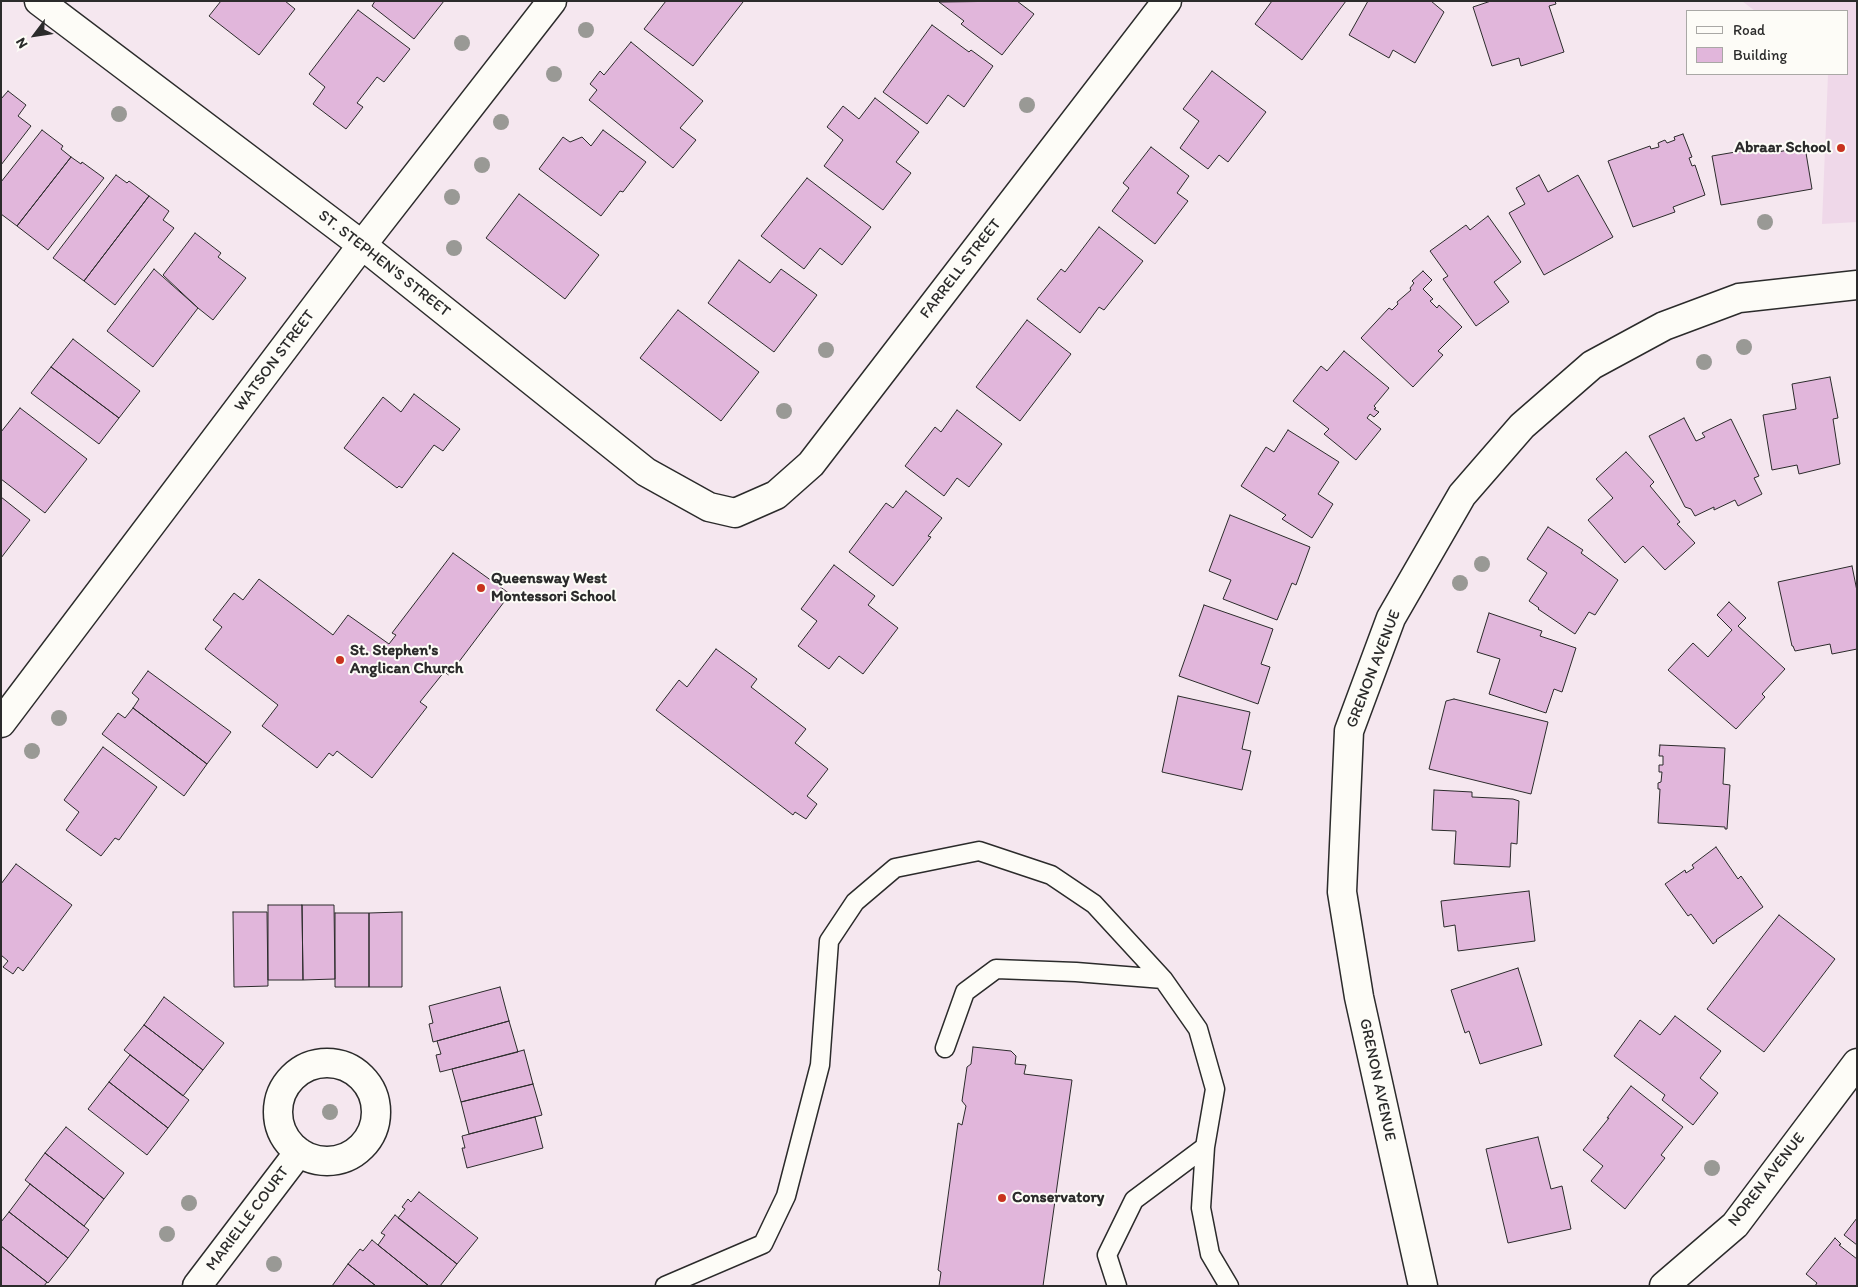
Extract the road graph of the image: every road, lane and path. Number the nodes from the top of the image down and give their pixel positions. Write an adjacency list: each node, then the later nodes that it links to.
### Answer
1 (40, 1): 4 (street, ST. STEPHEN'S STREET)
2 (552, 1): 4 (street, WATSON STREET)
3 (1167, 1): 6 (street, FARRELL STREET)
4 (362, 245): 6 (street, ST. STEPHEN'S STREET); 7 (street, WATSON STREET)
5 (1857, 285): 13 (street, GRENON AVENUE)
6 (735, 514)
7 (1, 723)
8 (1163, 979): 9 (lane); 11 (lane); 15 (lane)
9 (945, 1048)
10 (1857, 1063): 18 (street, NOREN AVENUE)
11 (1205, 1147): 16 (lane); 17 (lane)
12 (299, 1152): 14 (street, MARIELLE COURT)
13 (1421, 1285)
14 (197, 1286)
15 (665, 1286)
16 (1117, 1286)
17 (1229, 1286)
18 (1664, 1286)

